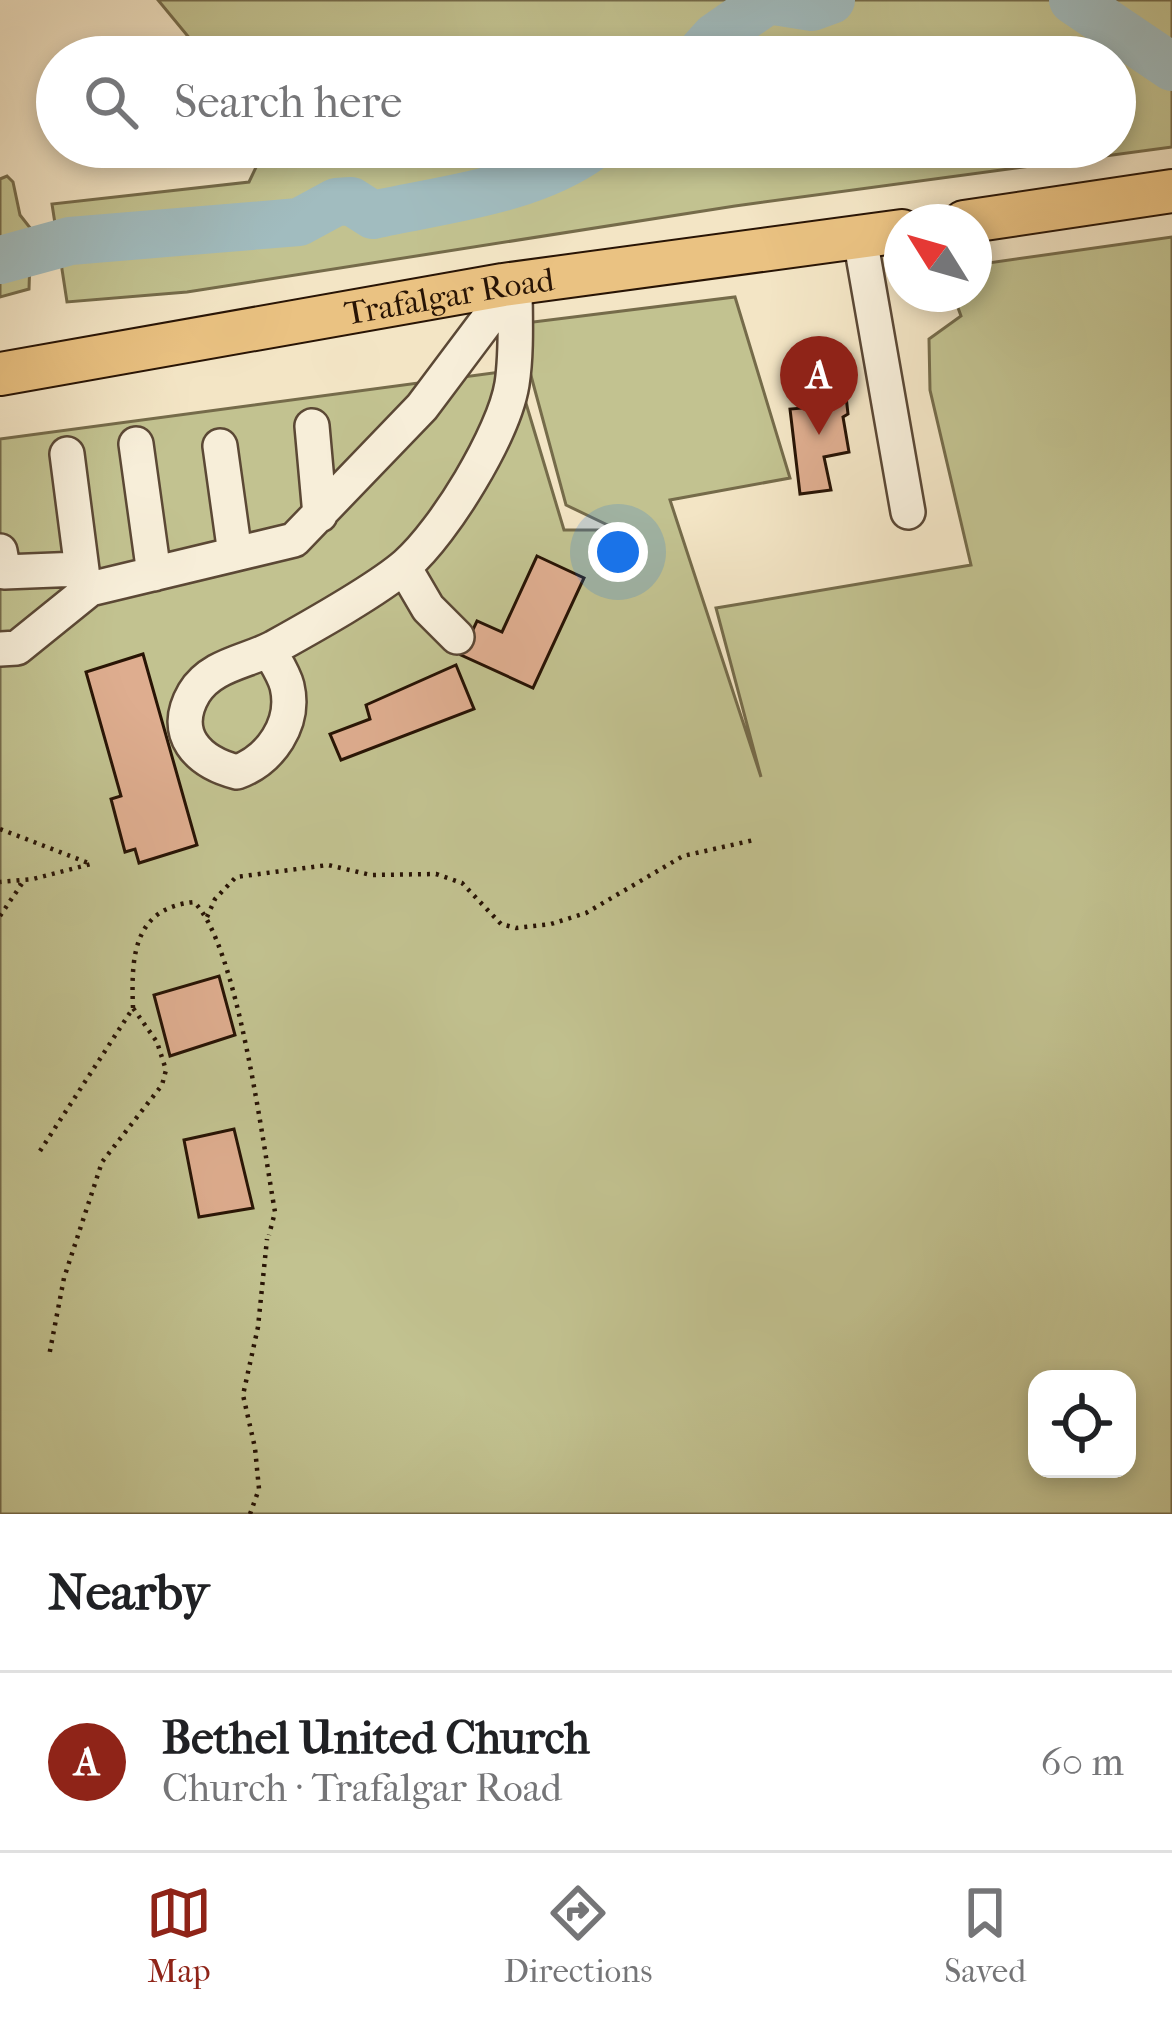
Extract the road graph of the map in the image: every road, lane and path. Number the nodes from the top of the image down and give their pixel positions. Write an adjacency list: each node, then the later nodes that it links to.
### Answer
1 (1172, 190): 2 (main road)
2 (992, 218)
3 (884, 234): 4 (main road, Trafalgar Road)
4 (860, 238): 5 (main road, Trafalgar Road); 11 (lane)
5 (515, 283): 6 (main road, Trafalgar Road); 12 (lane); 15 (lane)
6 (0, 374)
7 (312, 425): 12 (lane)
8 (136, 443): 16 (lane)
9 (220, 446): 13 (lane)
10 (67, 454): 17 (lane)
11 (908, 512)
12 (320, 515): 13 (lane)
13 (235, 554): 16 (lane)
14 (1, 564): 17 (lane)
15 (404, 567): 18 (lane); 20 (lane)
16 (154, 574): 17 (lane)
17 (83, 581): 19 (lane)
18 (457, 637)
19 (0, 649)
20 (269, 650)
21 (0, 829): 23 (path)
22 (754, 840): 25 (path)
23 (0, 882): 24 (path)
24 (0, 916)
25 (207, 917): 26 (path); 29 (path)
26 (133, 1008): 27 (path); 28 (path)
27 (40, 1151)
28 (49, 1356)
29 (250, 1514)

